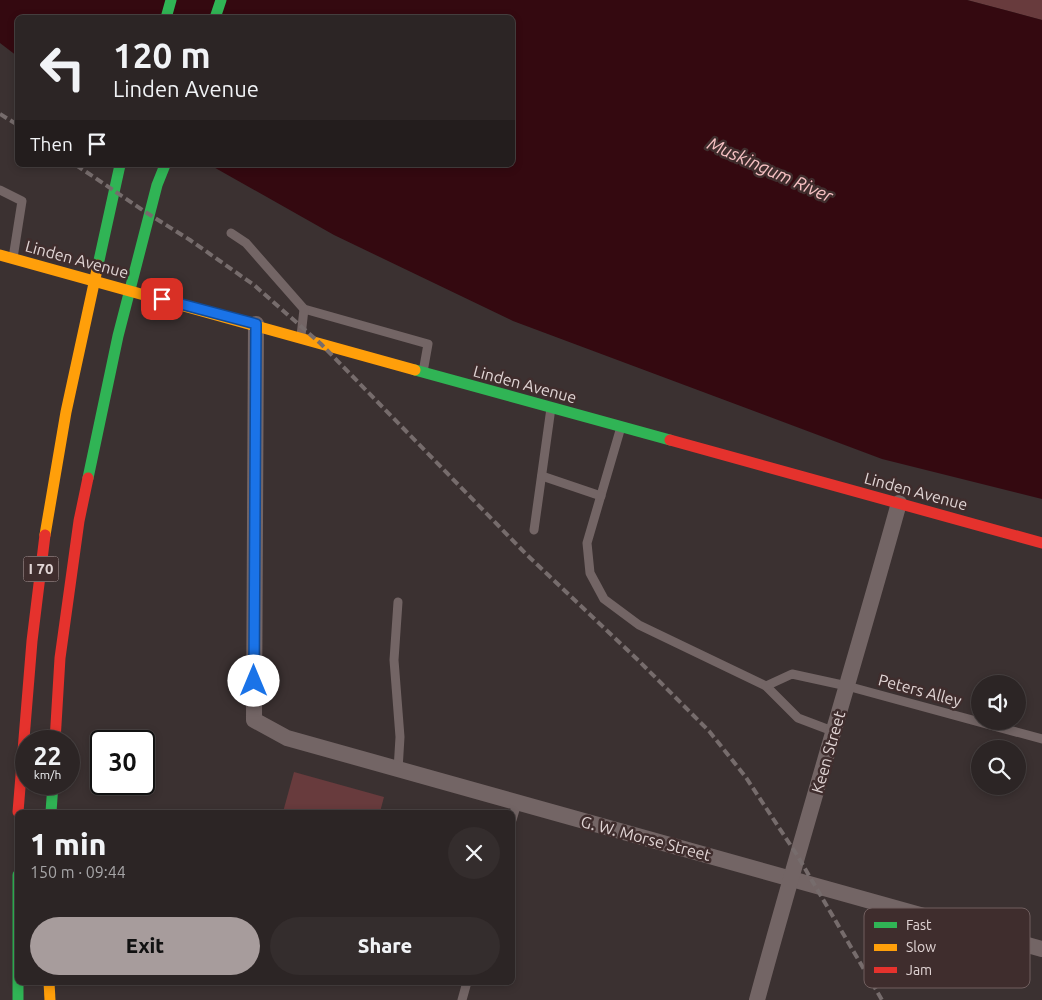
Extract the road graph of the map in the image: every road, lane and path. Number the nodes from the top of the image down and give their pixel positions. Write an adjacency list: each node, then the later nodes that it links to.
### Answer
1 (171, 0): 3 (main road)
2 (220, 0): 4 (main road)
3 (167, 15)
4 (216, 15)
5 (120, 167): 31 (main road, I 70)
6 (163, 167): 25 (main road, I 70)
7 (0, 190): 10 (lane)
8 (231, 233): 11 (lane)
9 (0, 255): 10 (main road, Linden Avenue)
10 (13, 258): 12 (main road, Linden Avenue)
11 (304, 309): 13 (lane); 14 (lane)
12 (256, 324): 13 (main road, Linden Avenue); 28 (street, G. W. Morse Street)
13 (301, 338): 14 (main road, Linden Avenue)
14 (423, 372): 15 (main road, Linden Avenue)
15 (552, 408): 16 (main road, Linden Avenue); 17 (lane)
16 (621, 427): 18 (lane); 19 (main road, Linden Avenue)
17 (542, 476): 18 (lane); 20 (lane)
18 (601, 496): 23 (lane)
19 (899, 504): 21 (main road, Linden Avenue); 24 (street, Keen Street)
20 (534, 530)
21 (1042, 543)
22 (398, 602): 28 (lane)
23 (766, 686): 24 (lane, Peters Alley); 26 (lane)
24 (847, 686): 26 (street, Keen Street); 27 (lane, Peters Alley)
25 (56, 730)
26 (834, 732): 34 (street, Keen Street)
27 (1042, 739)
28 (398, 770): 30 (street, G. W. Morse Street)
29 (52, 795): 32 (main road)
30 (517, 803): 33 (lane); 34 (street, G. W. Morse Street)
31 (18, 810)
32 (51, 810)
33 (515, 810)
34 (790, 878): 35 (street, G. W. Morse Street); 42 (street, Keen Street)
35 (896, 908)
36 (18, 985): 39 (main road)
37 (49, 985): 40 (main road)
38 (466, 985): 41 (lane)
39 (18, 1000)
40 (50, 1000)
41 (462, 1000)
42 (757, 1000)

